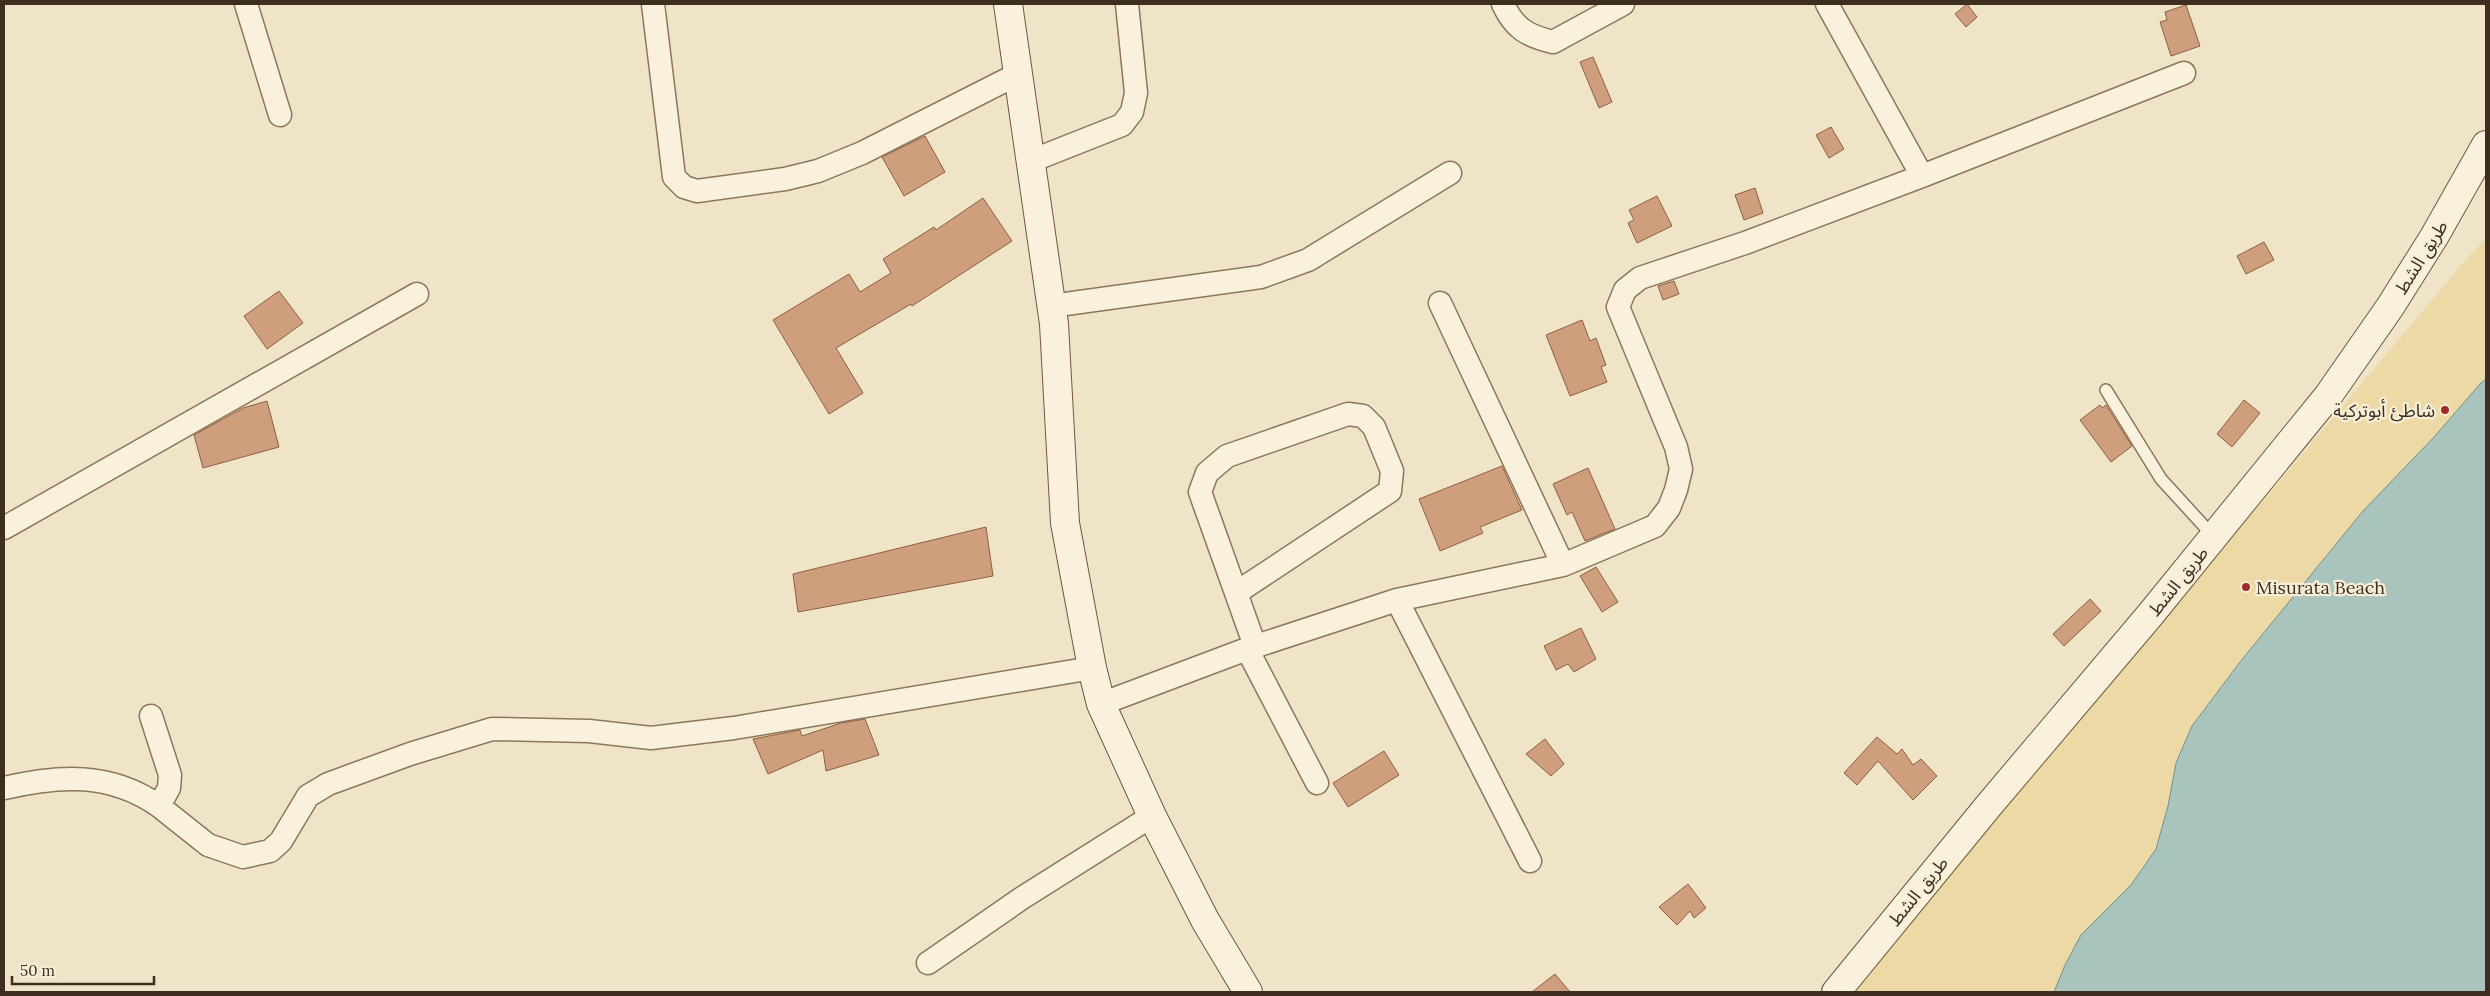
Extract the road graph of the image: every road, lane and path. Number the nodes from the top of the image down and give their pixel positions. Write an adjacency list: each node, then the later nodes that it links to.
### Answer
1 (246, 4): 10 (street)
2 (653, 4): 9 (street)
3 (1008, 4): 9 (main road)
4 (1127, 4): 12 (street)
5 (1503, 4): 6 (street)
6 (1623, 4)
7 (1827, 4): 14 (street)
8 (2184, 73): 14 (street)
9 (1018, 74): 12 (main road)
10 (280, 115)
11 (2486, 145): 20 (main road, طريق الشط)
12 (1031, 161): 17 (main road)
13 (1450, 172): 17 (street)
14 (1922, 176): 21 (street)
15 (417, 294): 19 (street)
16 (1440, 303): 21 (street)
17 (1051, 306): 25 (main road)
18 (2106, 390): 20 (lane)
19 (4, 528)
20 (2214, 537): 35 (main road, طريق الشط)
21 (1563, 565): 23 (street)
22 (1236, 593): 22 (street); 24 (street)
23 (1397, 600): 24 (street); 32 (street)
24 (1251, 648): 26 (street); 28 (street)
25 (1092, 668): 26 (main road); 30 (street)
26 (1101, 704): 31 (main road)
27 (151, 716): 30 (street)
28 (1318, 784)
29 (4, 788): 30 (street)
30 (159, 806)
31 (1152, 816): 33 (street); 34 (main road)
32 (1530, 862)
33 (928, 963)
34 (1248, 992)
35 (1836, 992)

